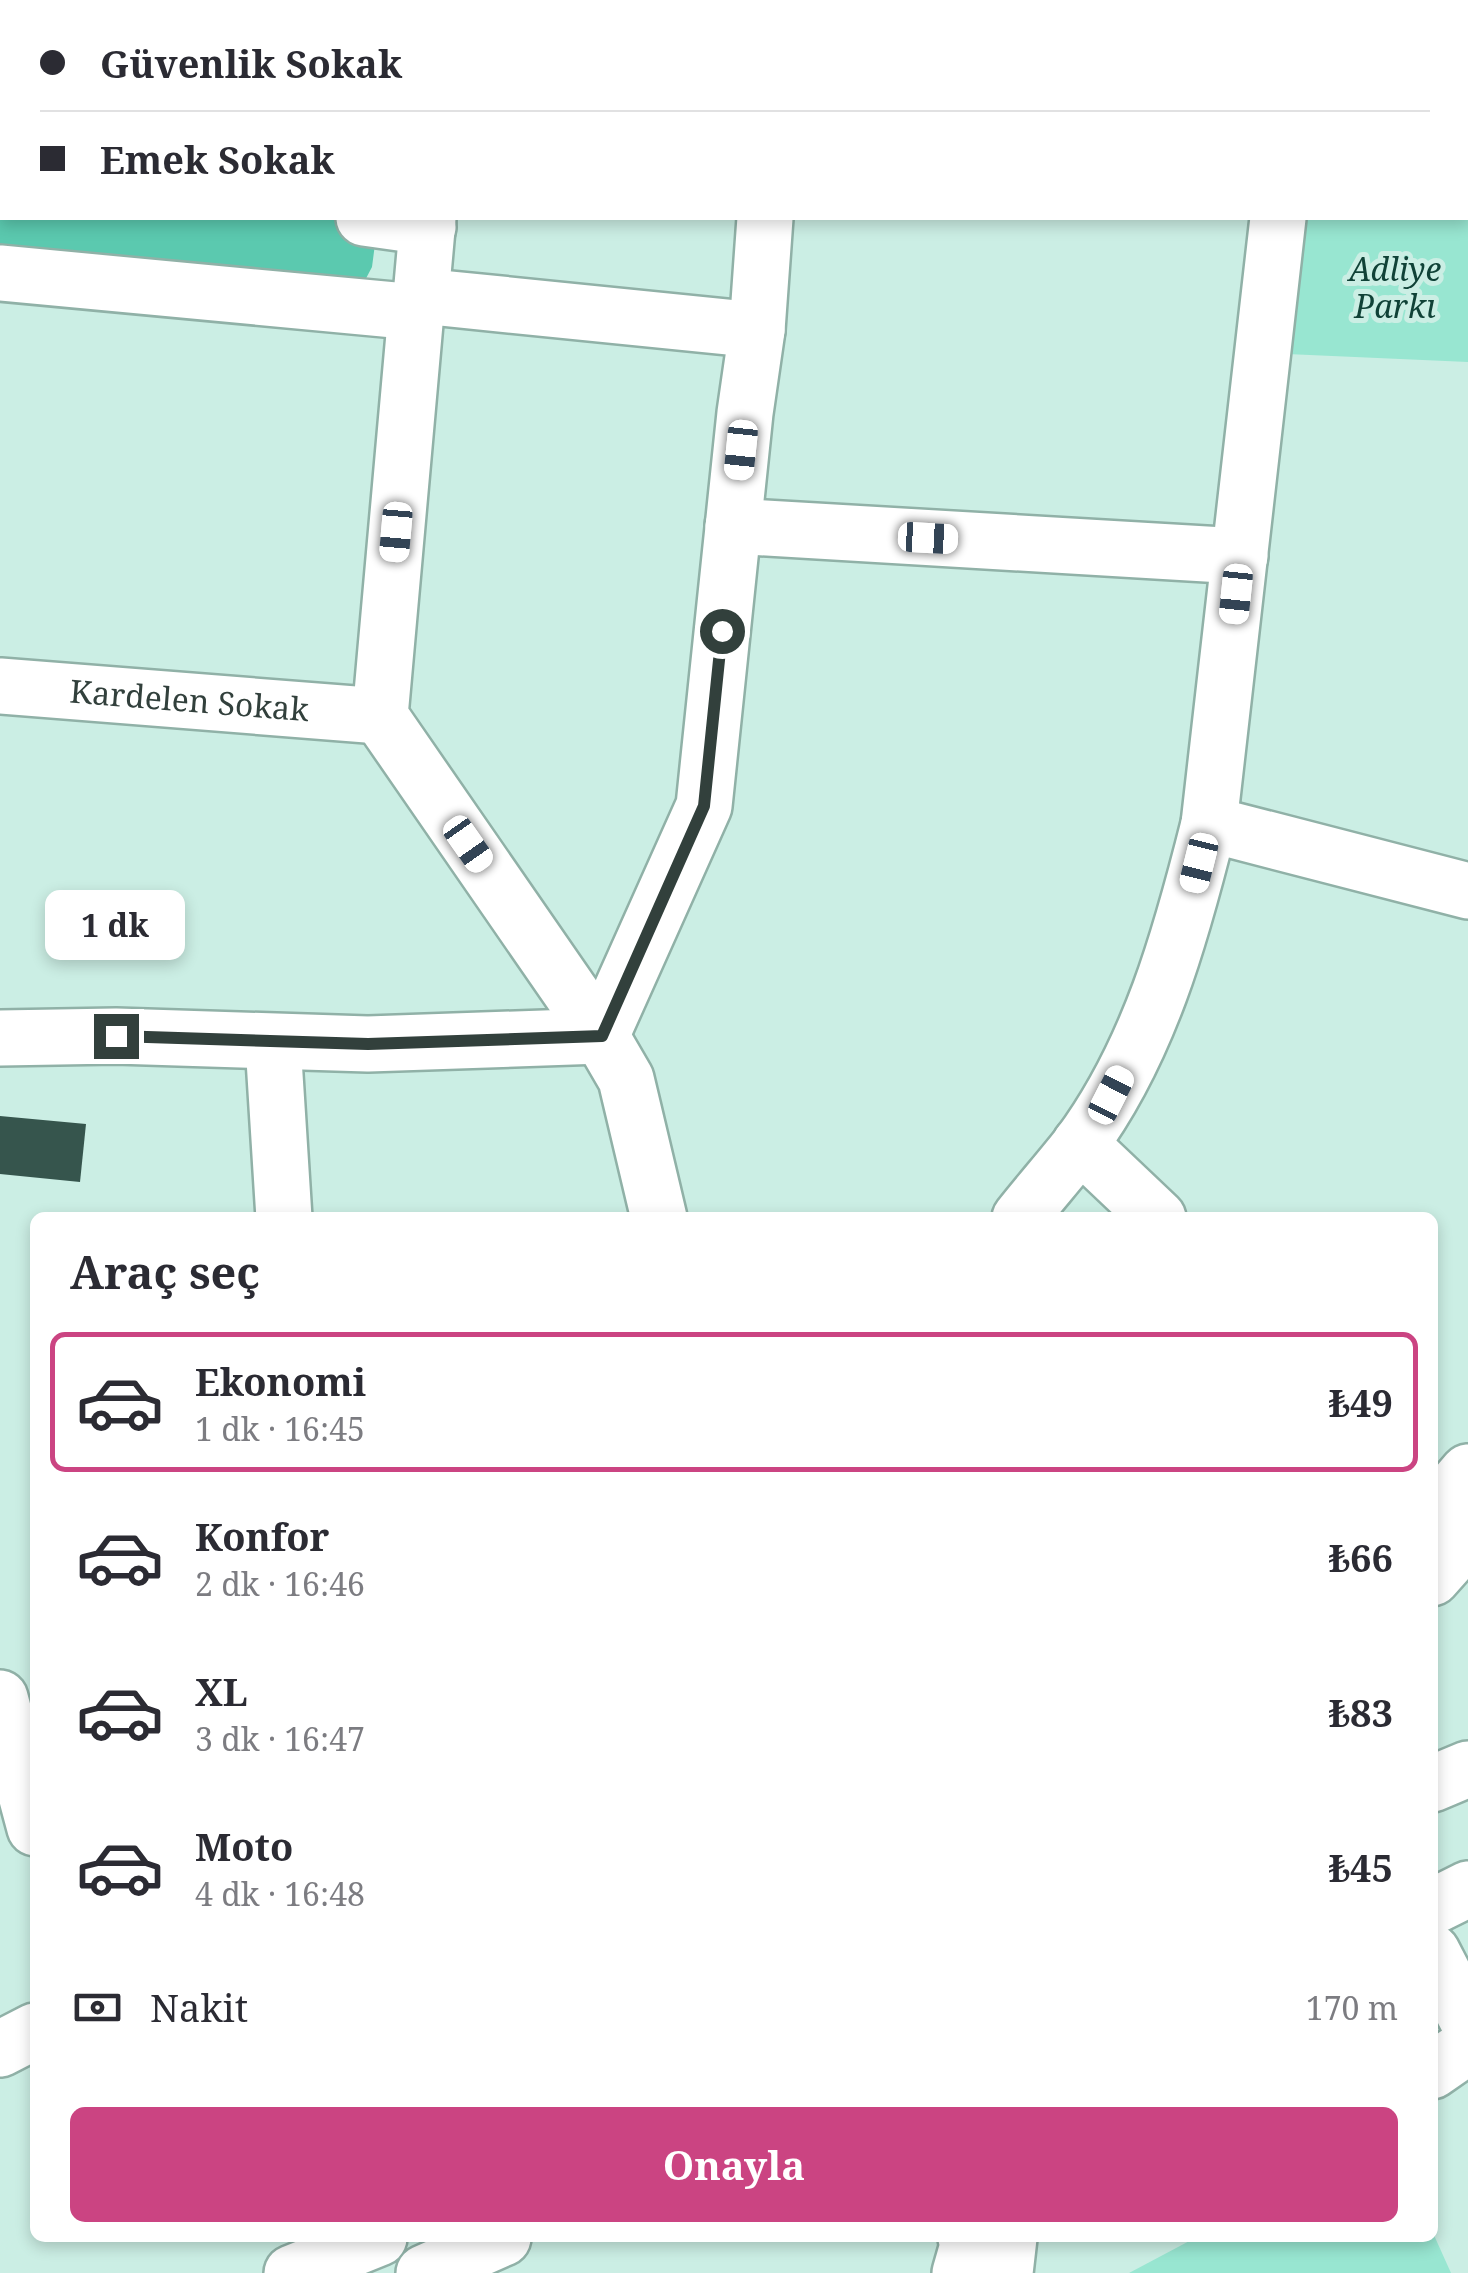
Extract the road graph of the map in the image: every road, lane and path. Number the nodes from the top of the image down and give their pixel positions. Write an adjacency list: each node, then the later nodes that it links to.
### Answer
1 (396, 220): 4 (street)
2 (765, 220): 7 (street)
3 (1278, 220): 9 (street)
4 (428, 222): 6 (street)
5 (0, 273): 6 (street)
6 (418, 304): 7 (street); 11 (street)
7 (758, 330): 8 (street)
8 (733, 526): 9 (street); 14 (street)
9 (1240, 556): 12 (street)
10 (0, 686): 11 (street, Kardelen Sokak)
11 (380, 716): 14 (street)
12 (1209, 824): 13 (street); 17 (street)
13 (1468, 891)
14 (602, 1036): 16 (street); 19 (street)
15 (0, 1038): 16 (street)
16 (273, 1043): 18 (street)
17 (1080, 1144): 20 (street); 21 (street)
18 (284, 1212)
19 (658, 1212)
20 (1025, 1212)
21 (1152, 1212)
22 (1450, 1498): 23 (street)
23 (1438, 1551)
24 (0, 1698): 27 (street)
25 (1468, 1768): 26 (street)
26 (1438, 1781)
27 (30, 1809)
28 (1468, 1889): 29 (street)
29 (1438, 1904)
30 (1438, 1963): 31 (street)
31 (1468, 2020)
32 (30, 2034): 34 (street)
33 (1468, 2046): 35 (street)
34 (0, 2049)
35 (1438, 2066)
36 (369, 2242): 40 (street)
37 (494, 2242): 41 (street)
38 (967, 2242): 42 (street)
39 (1009, 2242): 43 (street)
40 (292, 2273)
41 (424, 2273)
42 (960, 2273)
43 (1005, 2273)

